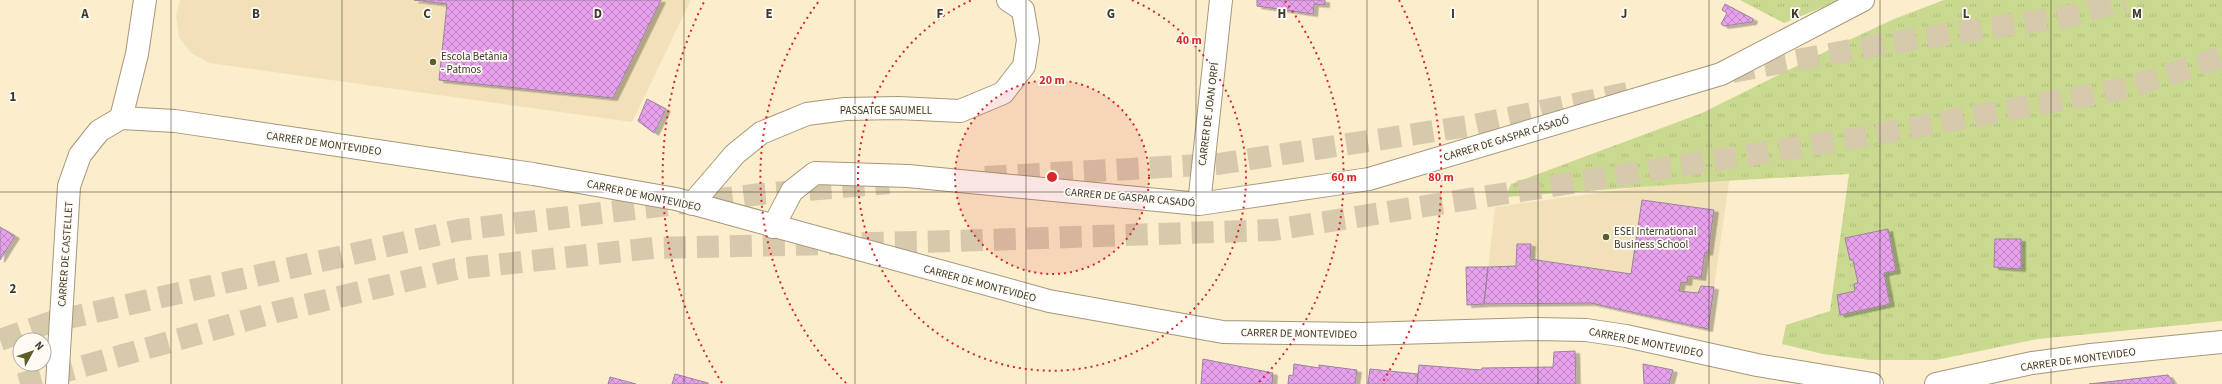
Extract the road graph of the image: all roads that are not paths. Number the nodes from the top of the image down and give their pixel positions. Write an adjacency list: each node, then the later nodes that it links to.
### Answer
1 (145, 0): 5 (street)
2 (1008, 0): 6 (street, PASSATGE SAUMELL)
3 (1221, 0): 7 (street, CARRER DE JOAN ORPÍ)
4 (1863, 0): 7 (street, CARRER DE GASPAR CASADÓ)
5 (121, 118): 6 (street, CARRER DE MONTEVIDEO); 11 (street, CARRER DE CASTELLET)
6 (692, 204): 8 (street, CARRER DE MONTEVIDEO)
7 (1199, 204): 8 (street, CARRER DE GASPAR CASADÓ)
8 (773, 227): 10 (street, CARRER DE MONTEVIDEO)
9 (2222, 342): 13 (street, CARRER DE MONTEVIDEO)
10 (1819, 380): 12 (street, CARRER DE MONTEVIDEO)
11 (57, 384)
12 (1872, 384)
13 (1936, 384)

